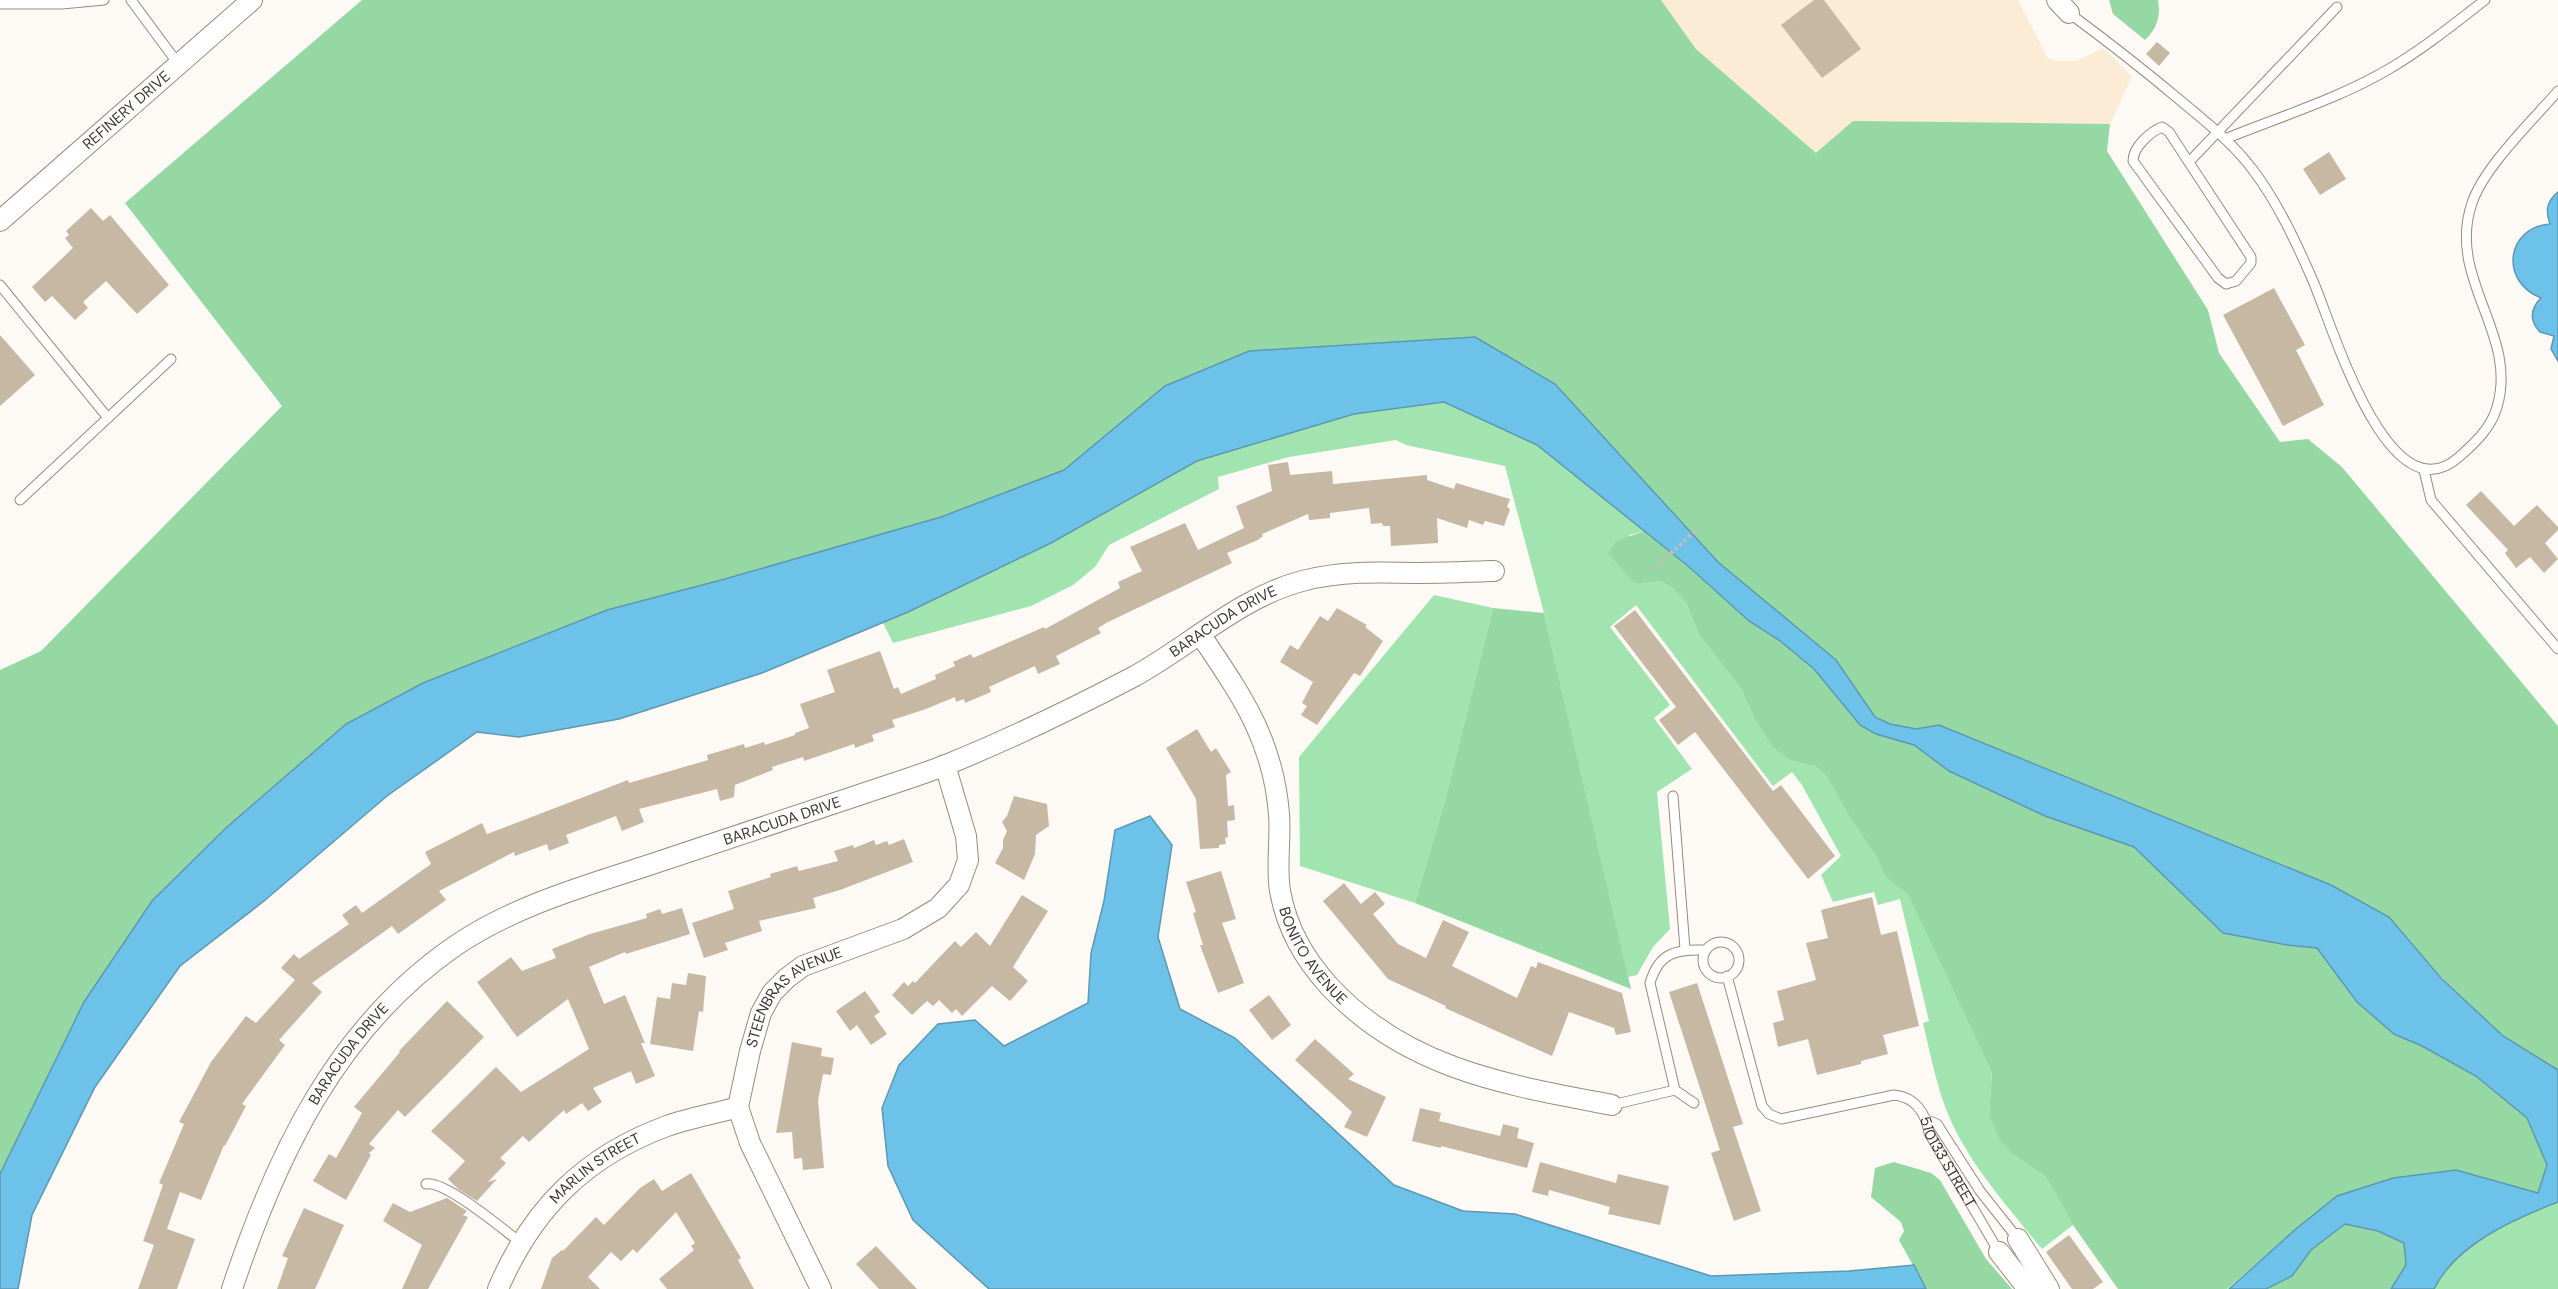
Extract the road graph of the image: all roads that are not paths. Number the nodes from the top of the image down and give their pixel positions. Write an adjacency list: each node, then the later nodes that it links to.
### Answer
1 (104, 0): 5 (lane)
2 (131, 0): 8 (lane)
3 (252, 0): 8 (street, REFINERY DRIVE)
4 (2485, 0): 10 (lane)
5 (0, 4)
6 (2063, 6): 10 (lane)
7 (2337, 7): 10 (lane)
8 (178, 65): 12 (street, REFINERY DRIVE)
9 (2558, 91): 16 (lane)
10 (2221, 135): 11 (lane); 16 (lane)
11 (2189, 162): 11 (lane)
12 (0, 221)
13 (0, 285): 15 (lane)
14 (171, 359): 15 (lane)
15 (108, 418): 17 (lane)
16 (2424, 470): 20 (lane)
17 (20, 500)
18 (1494, 571): 19 (street, BARACUDA DRIVE)
19 (1200, 634): 21 (street, BARACUDA DRIVE); 28 (street, BONITO AVENUE)
20 (2558, 649)
21 (945, 765): 29 (street, STEENBRAS AVENUE); 35 (street, BARACUDA DRIVE)
22 (1673, 796): 23 (lane)
23 (1684, 950): 24 (lane); 26 (lane)
24 (1705, 950): 25 (lane); 25 (lane)
25 (1727, 976): 30 (lane)
26 (1675, 1090): 27 (lane); 28 (lane)
27 (1694, 1103)
28 (1612, 1105)
29 (738, 1107): 33 (street, MARLIN STREET); 37 (street)
30 (1927, 1120): 32 (lane, 510133 STREET); 34 (lane, 510133 STREET)
31 (426, 1184): 33 (lane)
32 (2018, 1239): 39 (street, 510133 STREET)
33 (521, 1244): 36 (street, MARLIN STREET)
34 (1999, 1252): 38 (street, 510133 STREET)
35 (232, 1289)
36 (498, 1289)
37 (821, 1289)
38 (2028, 1289)
39 (2049, 1289)

